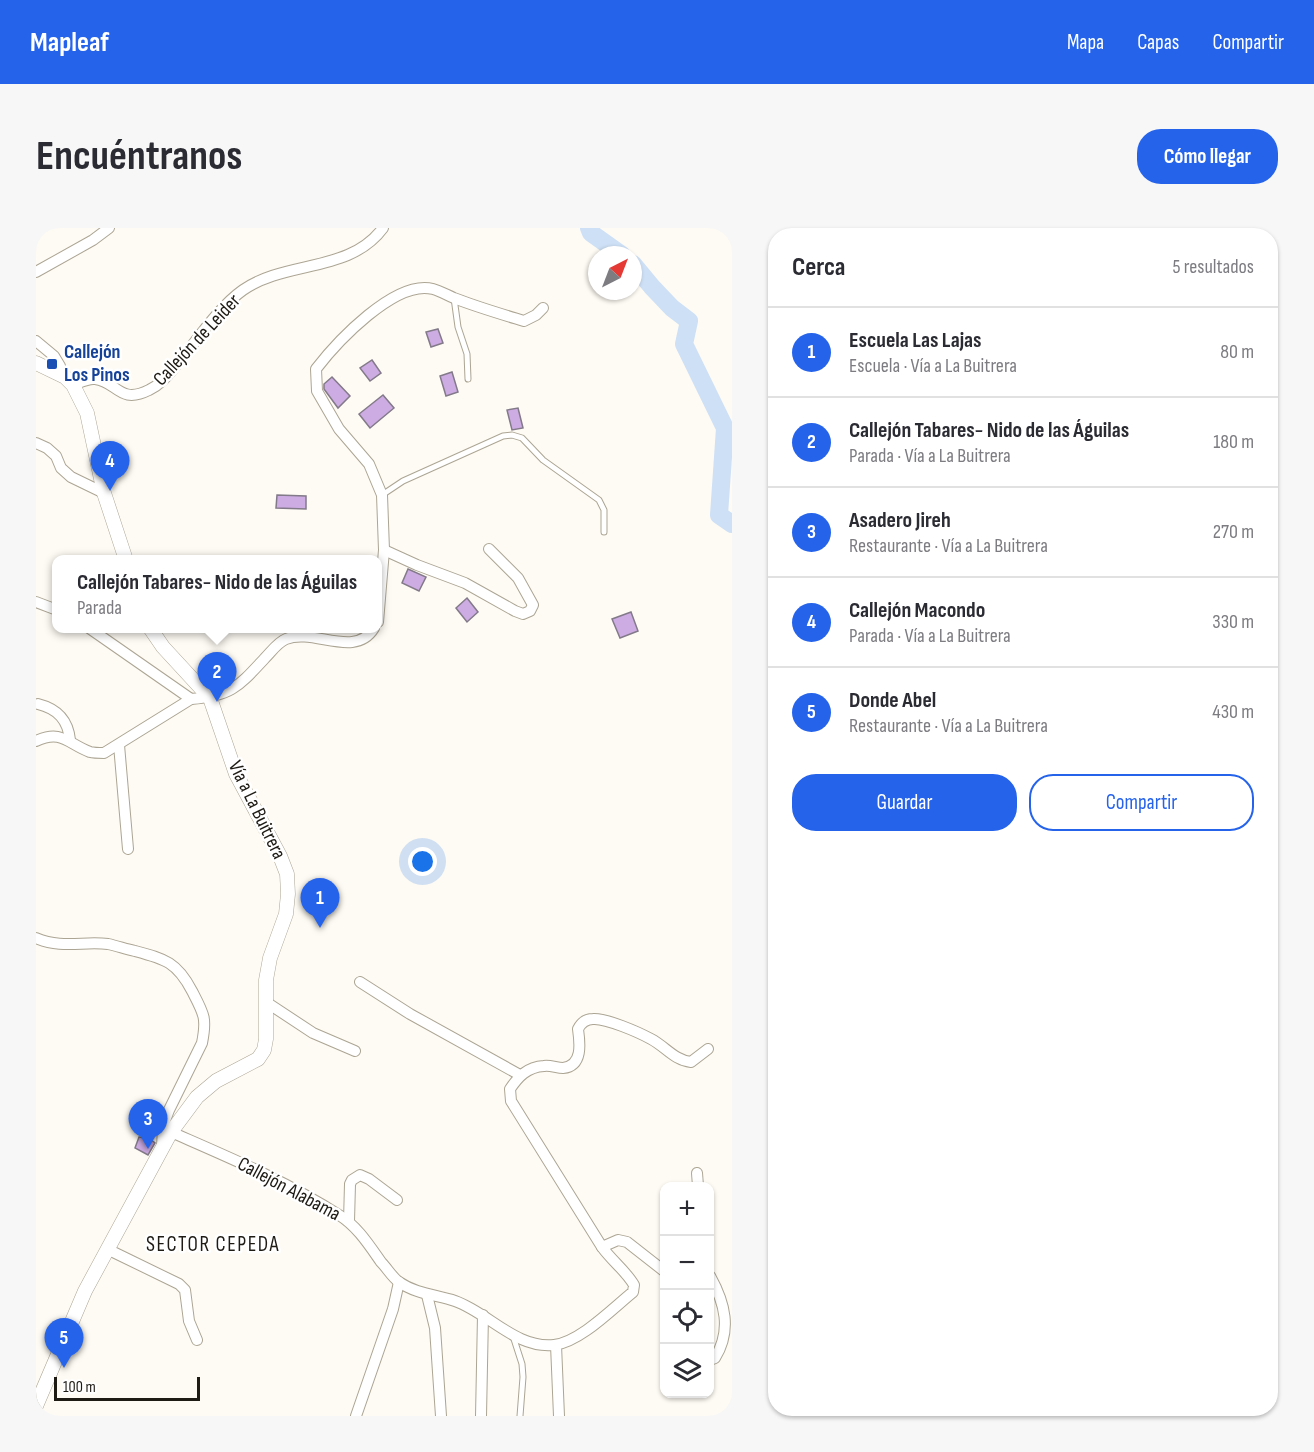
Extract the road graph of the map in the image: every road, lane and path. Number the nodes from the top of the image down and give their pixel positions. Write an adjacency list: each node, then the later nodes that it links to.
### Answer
1 (109, 228): 3 (street)
2 (383, 228): 10 (street, Callejón de Leider)
3 (36, 272)
4 (454, 298): 5 (street); 9 (lane); 13 (street)
5 (543, 308)
6 (36, 341): 8 (street)
7 (36, 363): 8 (street)
8 (58, 373): 10 (street)
9 (468, 379)
10 (73, 385): 12 (street)
11 (36, 443): 12 (street)
12 (104, 493): 17 (street)
13 (382, 495): 14 (lane); 16 (street)
14 (604, 532)
15 (489, 549): 16 (street)
16 (384, 550): 18 (street)
17 (124, 555)
18 (382, 574)
19 (36, 602): 20 (street)
20 (52, 608)
21 (95, 633): 25 (street)
22 (153, 633): 24 (street, Vía a La Buitrera)
23 (371, 633): 24 (street)
24 (210, 698): 25 (street); 33 (street, Vía a La Buitrera)
25 (191, 699): 29 (street)
26 (38, 704): 27 (street)
27 (70, 740): 28 (street); 29 (street)
28 (36, 741)
29 (119, 745): 30 (street)
30 (128, 849)
31 (36, 938): 38 (street)
32 (360, 982): 36 (street)
33 (266, 1002): 35 (street); 37 (street, Vía a La Buitrera)
34 (708, 1049): 36 (street)
35 (355, 1051)
36 (520, 1075): 43 (street)
37 (171, 1132): 38 (street, Vía a La Buitrera); 42 (street, Callejón Alabama)
38 (162, 1151): 44 (street, Vía a La Buitrera)
39 (697, 1173): 40 (street)
40 (698, 1182)
41 (397, 1200): 42 (street)
42 (349, 1221): 46 (street, Callejón Alabama)
43 (602, 1247): 45 (street); 52 (street)
44 (108, 1250): 51 (street); 55 (street, Vía a La Buitrera)
45 (660, 1268)
46 (399, 1282): 48 (street, Callejón Alabama); 56 (street)
47 (714, 1285): 53 (street)
48 (427, 1295): 49 (street, Callejón Alabama); 57 (street)
49 (483, 1315): 50 (street, Callejón Alabama); 58 (street)
50 (513, 1334): 52 (street, Callejón Alabama); 59 (lane)
51 (196, 1340)
52 (556, 1345): 60 (street)
53 (727, 1349): 54 (street)
54 (714, 1358)
55 (37, 1400)
56 (356, 1416)
57 (441, 1416)
58 (481, 1416)
59 (520, 1416)
60 (559, 1416)

